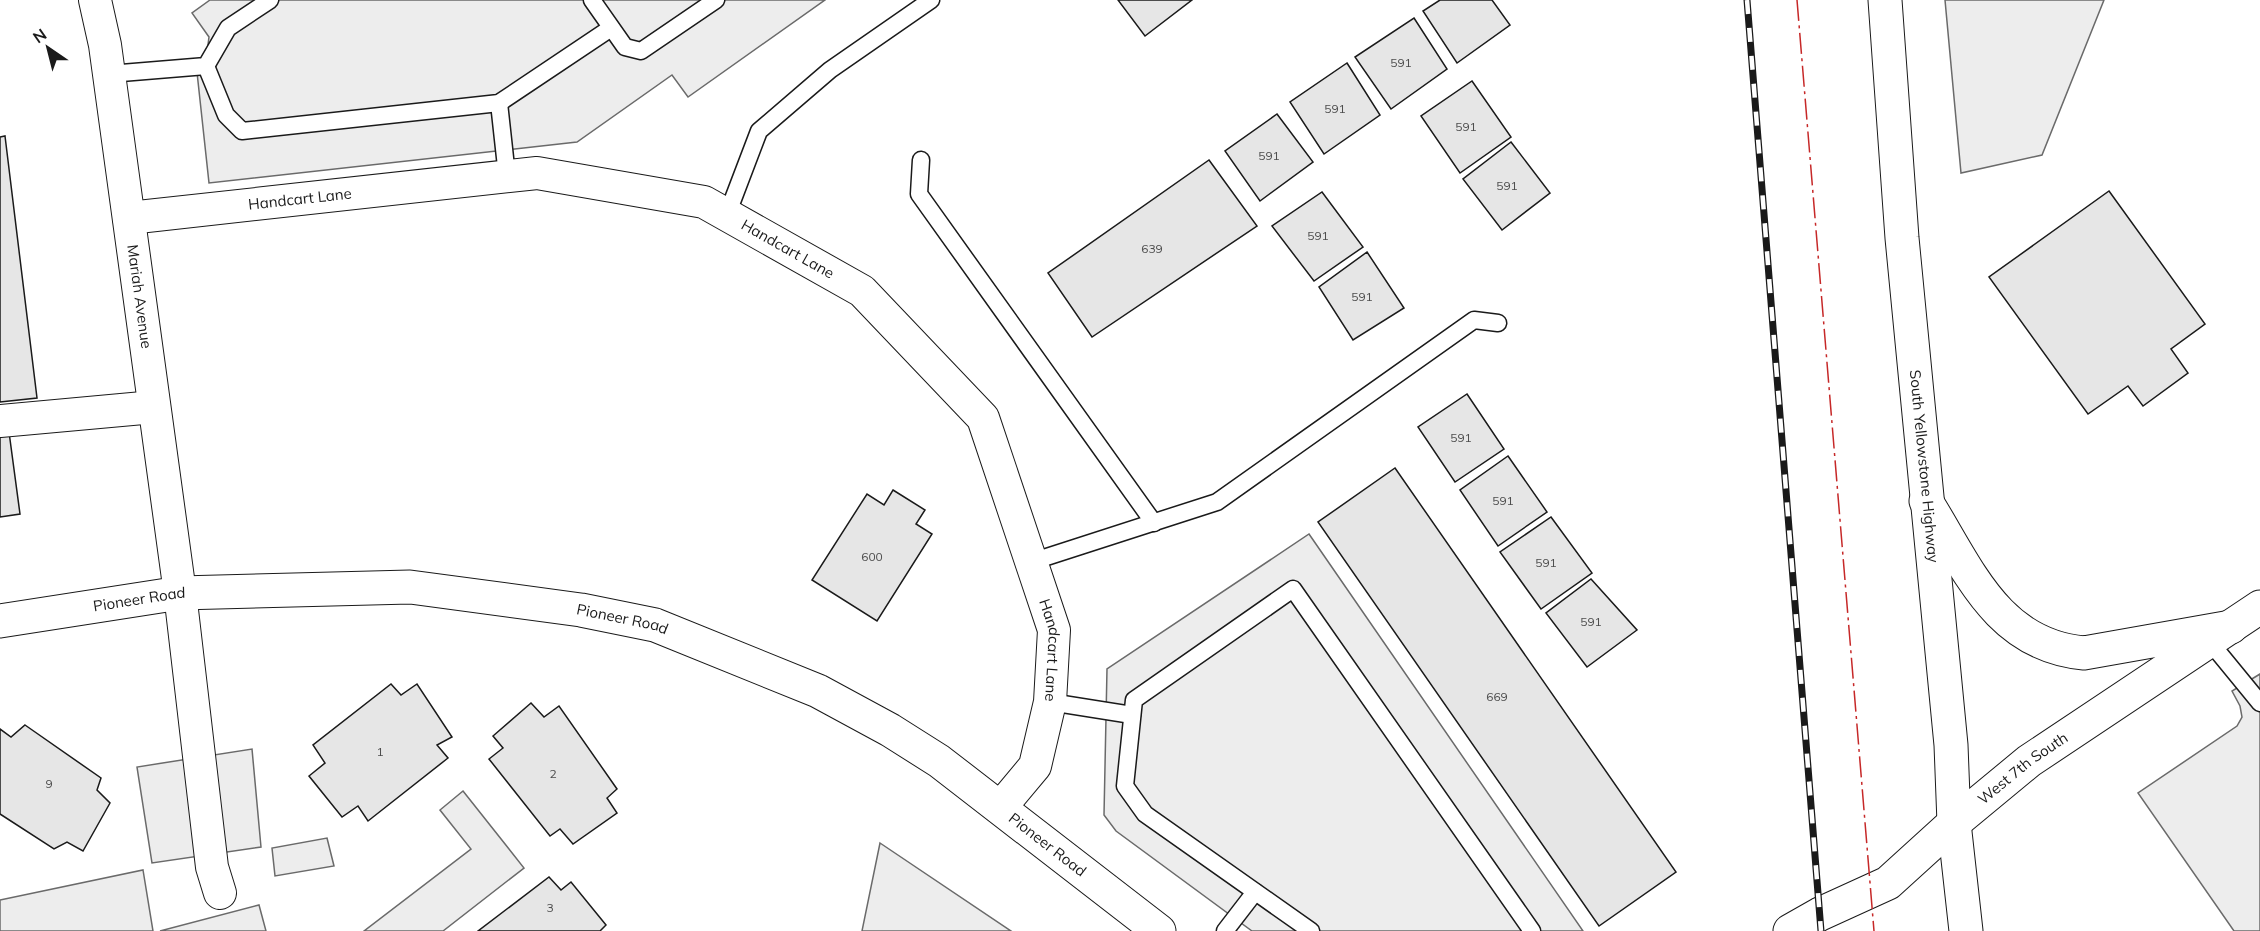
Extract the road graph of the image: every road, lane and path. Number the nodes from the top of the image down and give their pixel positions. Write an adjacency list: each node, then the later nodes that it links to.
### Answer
1 (95, 0): 9 (street, Mariah Avenue)
2 (270, 0): 8 (lane)
3 (592, 0): 7 (lane)
4 (716, 0): 7 (lane)
5 (931, 0): 13 (lane)
6 (1885, 0): 18 (main road, South Yellowstone Highway)
7 (611, 28): 10 (lane)
8 (206, 66): 9 (lane); 10 (lane)
9 (109, 74): 14 (street, Mariah Avenue)
10 (499, 103): 12 (lane)
11 (921, 160): 19 (lane)
12 (507, 176): 13 (street, Handcart Lane); 14 (street, Handcart Lane)
13 (727, 215): 20 (street, Handcart Lane)
14 (129, 218): 16 (street, Mariah Avenue)
15 (1498, 323): 19 (lane)
16 (154, 407): 17 (street); 21 (street, Mariah Avenue)
17 (0, 421)
18 (1926, 501): 24 (main road); 29 (main road, South Yellowstone Highway)
19 (1154, 523): 20 (lane)
20 (1031, 562): 25 (street, Handcart Lane)
21 (180, 593): 23 (main road, Pioneer Road); 28 (main road, Pioneer Road); 31 (street, Mariah Avenue)
22 (2260, 607): 24 (main road, West 7th South)
23 (0, 621)
24 (2221, 634): 26 (lane); 29 (main road, West 7th South)
25 (1050, 702): 27 (lane); 28 (street, Handcart Lane)
26 (2260, 703)
27 (1132, 715): 30 (lane); 35 (lane)
28 (1000, 808): 32 (main road, Pioneer Road)
29 (1954, 823): 36 (main road, West 7th South); 37 (main road, South Yellowstone Highway)
30 (1255, 892): 33 (lane); 34 (lane)
31 (220, 893)
32 (1159, 931)
33 (1225, 931)
34 (1311, 931)
35 (1532, 931)
36 (1790, 931)
37 (1966, 931)

